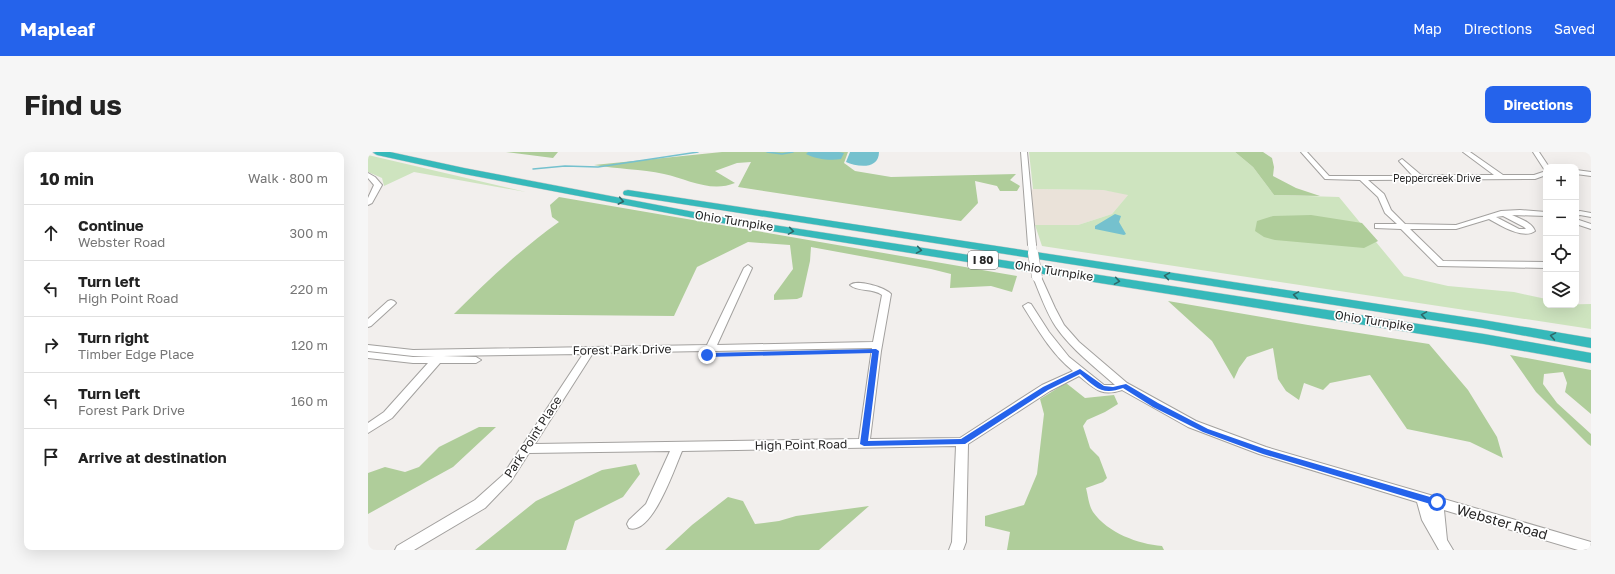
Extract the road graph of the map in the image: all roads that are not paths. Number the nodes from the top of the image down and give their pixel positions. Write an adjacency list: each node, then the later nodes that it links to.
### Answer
1 (377, 152): 39 (highway, Ohio Turnpike / I 80, one-way to 39)
2 (410, 152): 32 (highway, Ohio Turnpike / I 80, one-way to 2)
3 (1024, 152): 41 (street, Webster Road, bridge)
4 (1304, 152): 13 (street, Peppercreek Drive)
5 (1466, 152): 15 (street)
6 (1536, 152): 8 (street)
7 (1402, 161): 14 (street)
8 (1544, 164)
9 (1579, 172): 11 (street)
10 (1543, 174): 15 (street, Peppercreek Drive)
11 (1591, 174)
12 (368, 176): 16 (street)
13 (1362, 178): 14 (street, Peppercreek Drive); 25 (street)
14 (1420, 178): 15 (street, Peppercreek Drive)
15 (1501, 178)
16 (368, 203)
17 (1579, 213): 20 (street)
18 (1505, 214): 19 (street); 21 (street); 21 (street)
19 (1543, 214)
20 (1591, 215)
21 (1490, 216): 25 (street)
22 (1579, 222): 24 (street)
23 (1378, 226): 25 (street)
24 (1591, 226)
25 (1404, 227): 26 (street)
26 (1542, 265)
27 (748, 268): 35 (street)
28 (854, 285): 34 (street)
29 (391, 303): 31 (street)
30 (1028, 306): 40 (street)
31 (368, 324)
32 (1591, 343)
33 (368, 348): 38 (street, Forest Park Drive)
34 (876, 348): 35 (street, Forest Park Drive); 44 (street)
35 (708, 352): 36 (street, Forest Park Drive)
36 (588, 354): 38 (street, Forest Park Drive); 46 (street, Park Point Place)
37 (368, 355): 38 (street, Forest Park Drive)
38 (440, 357): 42 (street)
39 (1591, 358)
40 (1080, 371): 41 (street); 43 (street)
41 (1123, 386): 47 (street, Webster Road)
42 (368, 429)
43 (962, 442): 44 (street, High Point Road); 53 (street)
44 (864, 444): 45 (street, High Point Road)
45 (677, 448): 46 (street, High Point Road); 49 (street)
46 (526, 449): 52 (street, Park Point Place)
47 (1423, 498): 48 (street, Webster Road); 50 (street)
48 (1437, 502): 50 (street); 51 (street, Webster Road)
49 (634, 524)
50 (1445, 547)
51 (1591, 548)
52 (402, 550)
53 (956, 550)

